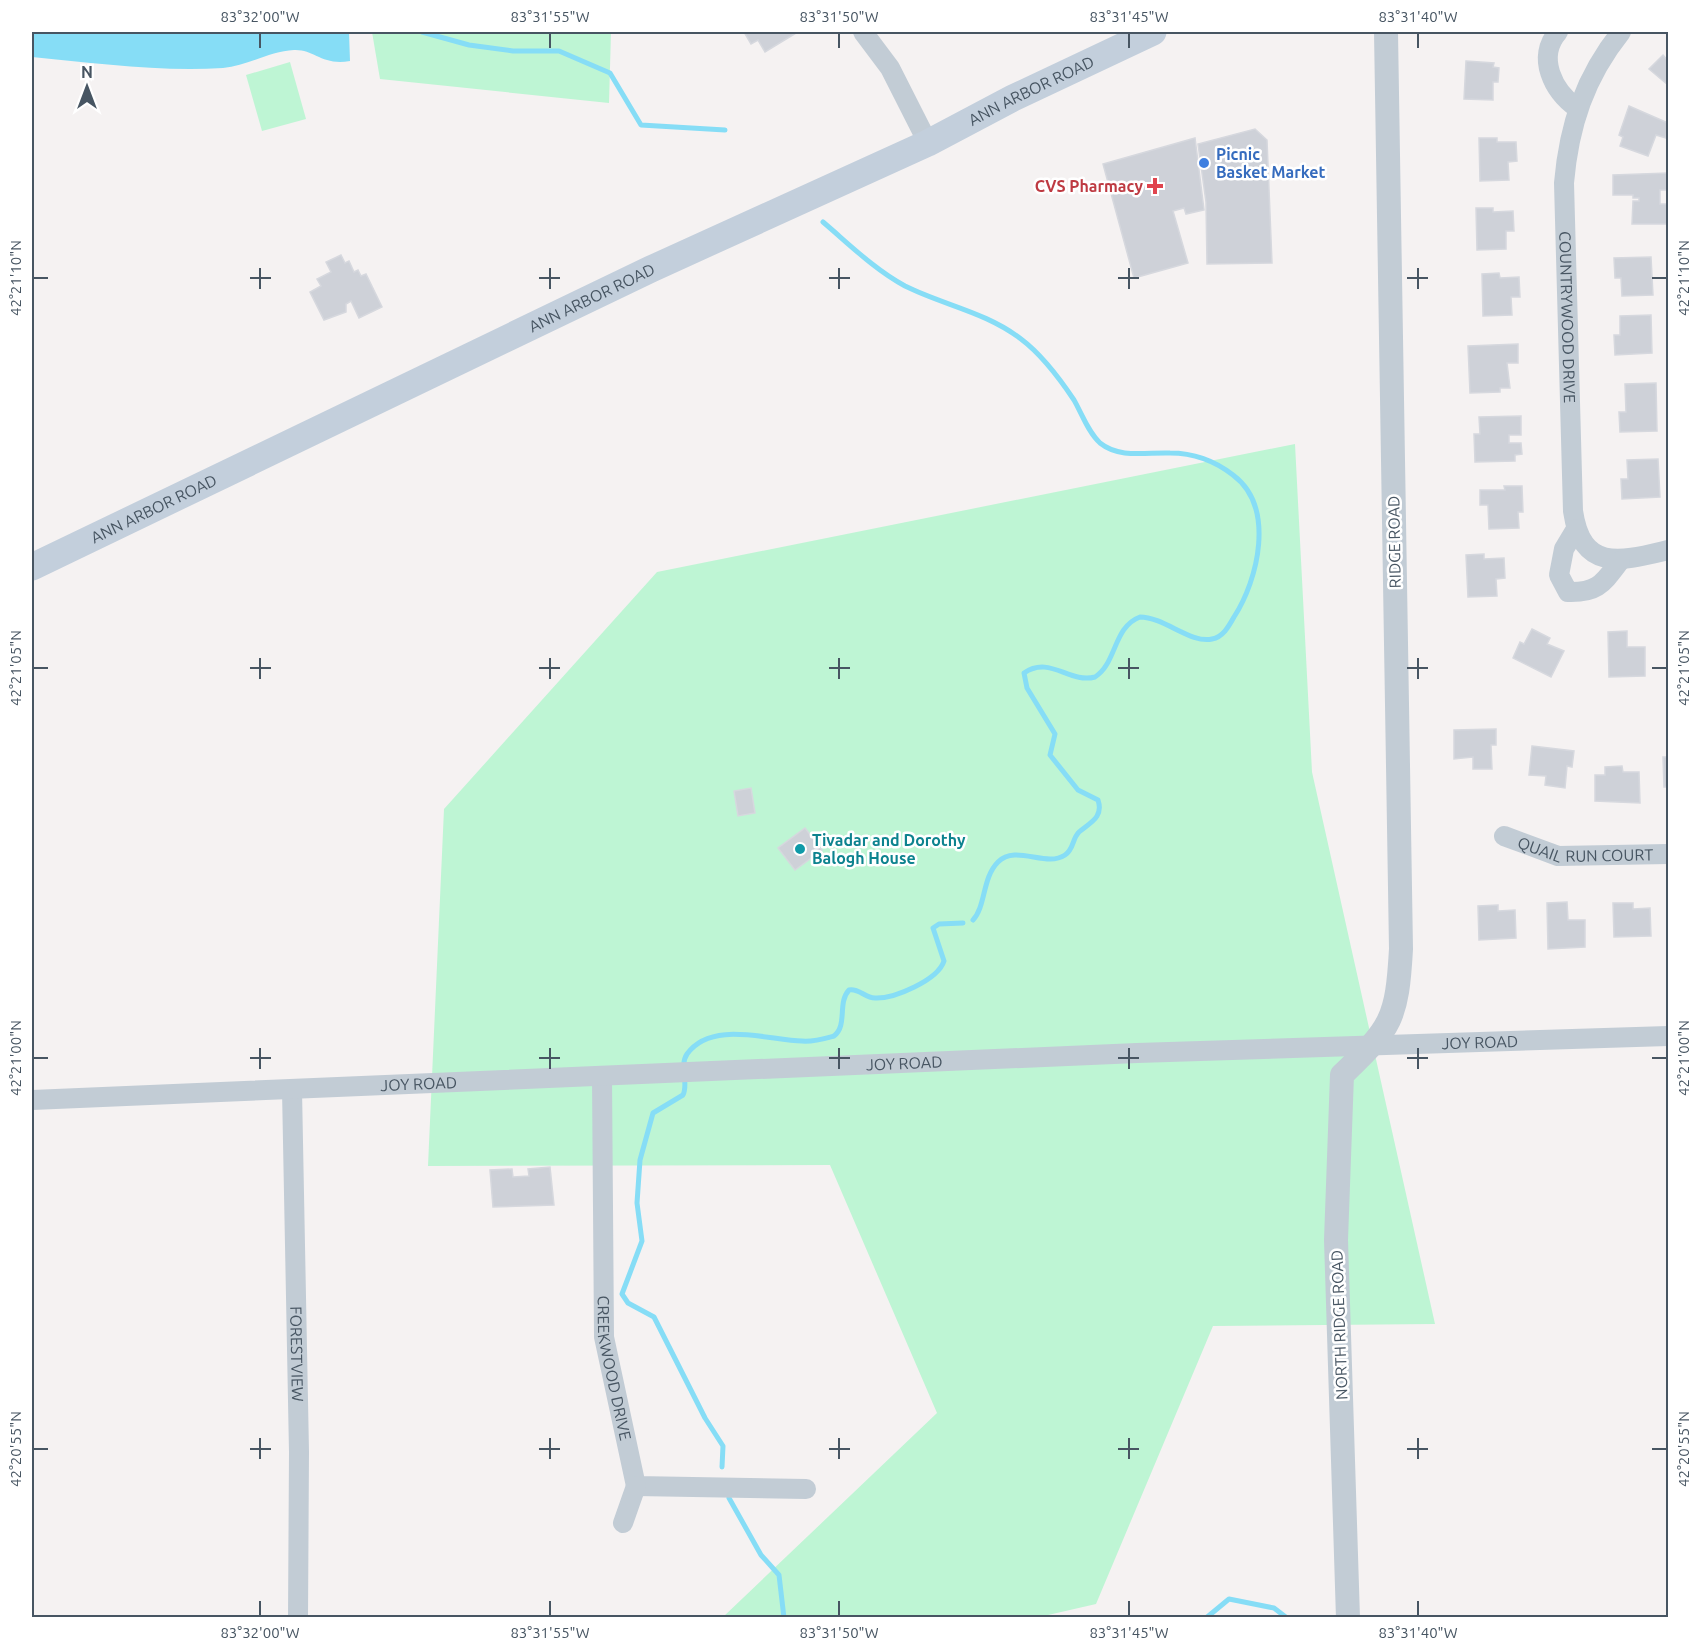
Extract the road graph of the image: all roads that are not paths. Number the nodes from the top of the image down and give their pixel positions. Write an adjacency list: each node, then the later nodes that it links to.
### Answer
1 (863, 32): 7 (street)
2 (1153, 32): 7 (main road, ANN ARBOR ROAD)
3 (1386, 32): 15 (street, RIDGE ROAD)
4 (1558, 32): 6 (street)
5 (1621, 32): 6 (street, COUNTRYWOOD DRIVE)
6 (1577, 108): 8 (street, COUNTRYWOOD DRIVE)
7 (928, 143): 11 (main road, ANN ARBOR ROAD)
8 (1576, 529): 10 (street); 10 (street, COUNTRYWOOD DRIVE)
9 (1668, 550): 10 (street)
10 (1620, 561)
11 (32, 567)
12 (1504, 836): 13 (street, QUAIL RUN COURT)
13 (1668, 854)
14 (1668, 1036): 15 (street, JOY ROAD)
15 (1373, 1045): 16 (street, JOY ROAD); 23 (street, NORTH RIDGE ROAD)
16 (602, 1077): 17 (street, JOY ROAD); 19 (street, CREEKWOOD DRIVE)
17 (292, 1090): 18 (street, JOY ROAD); 22 (street, FORESTVIEW)
18 (32, 1100)
19 (636, 1486): 20 (street); 21 (street)
20 (806, 1489)
21 (623, 1523)
22 (298, 1617)
23 (1348, 1617)

